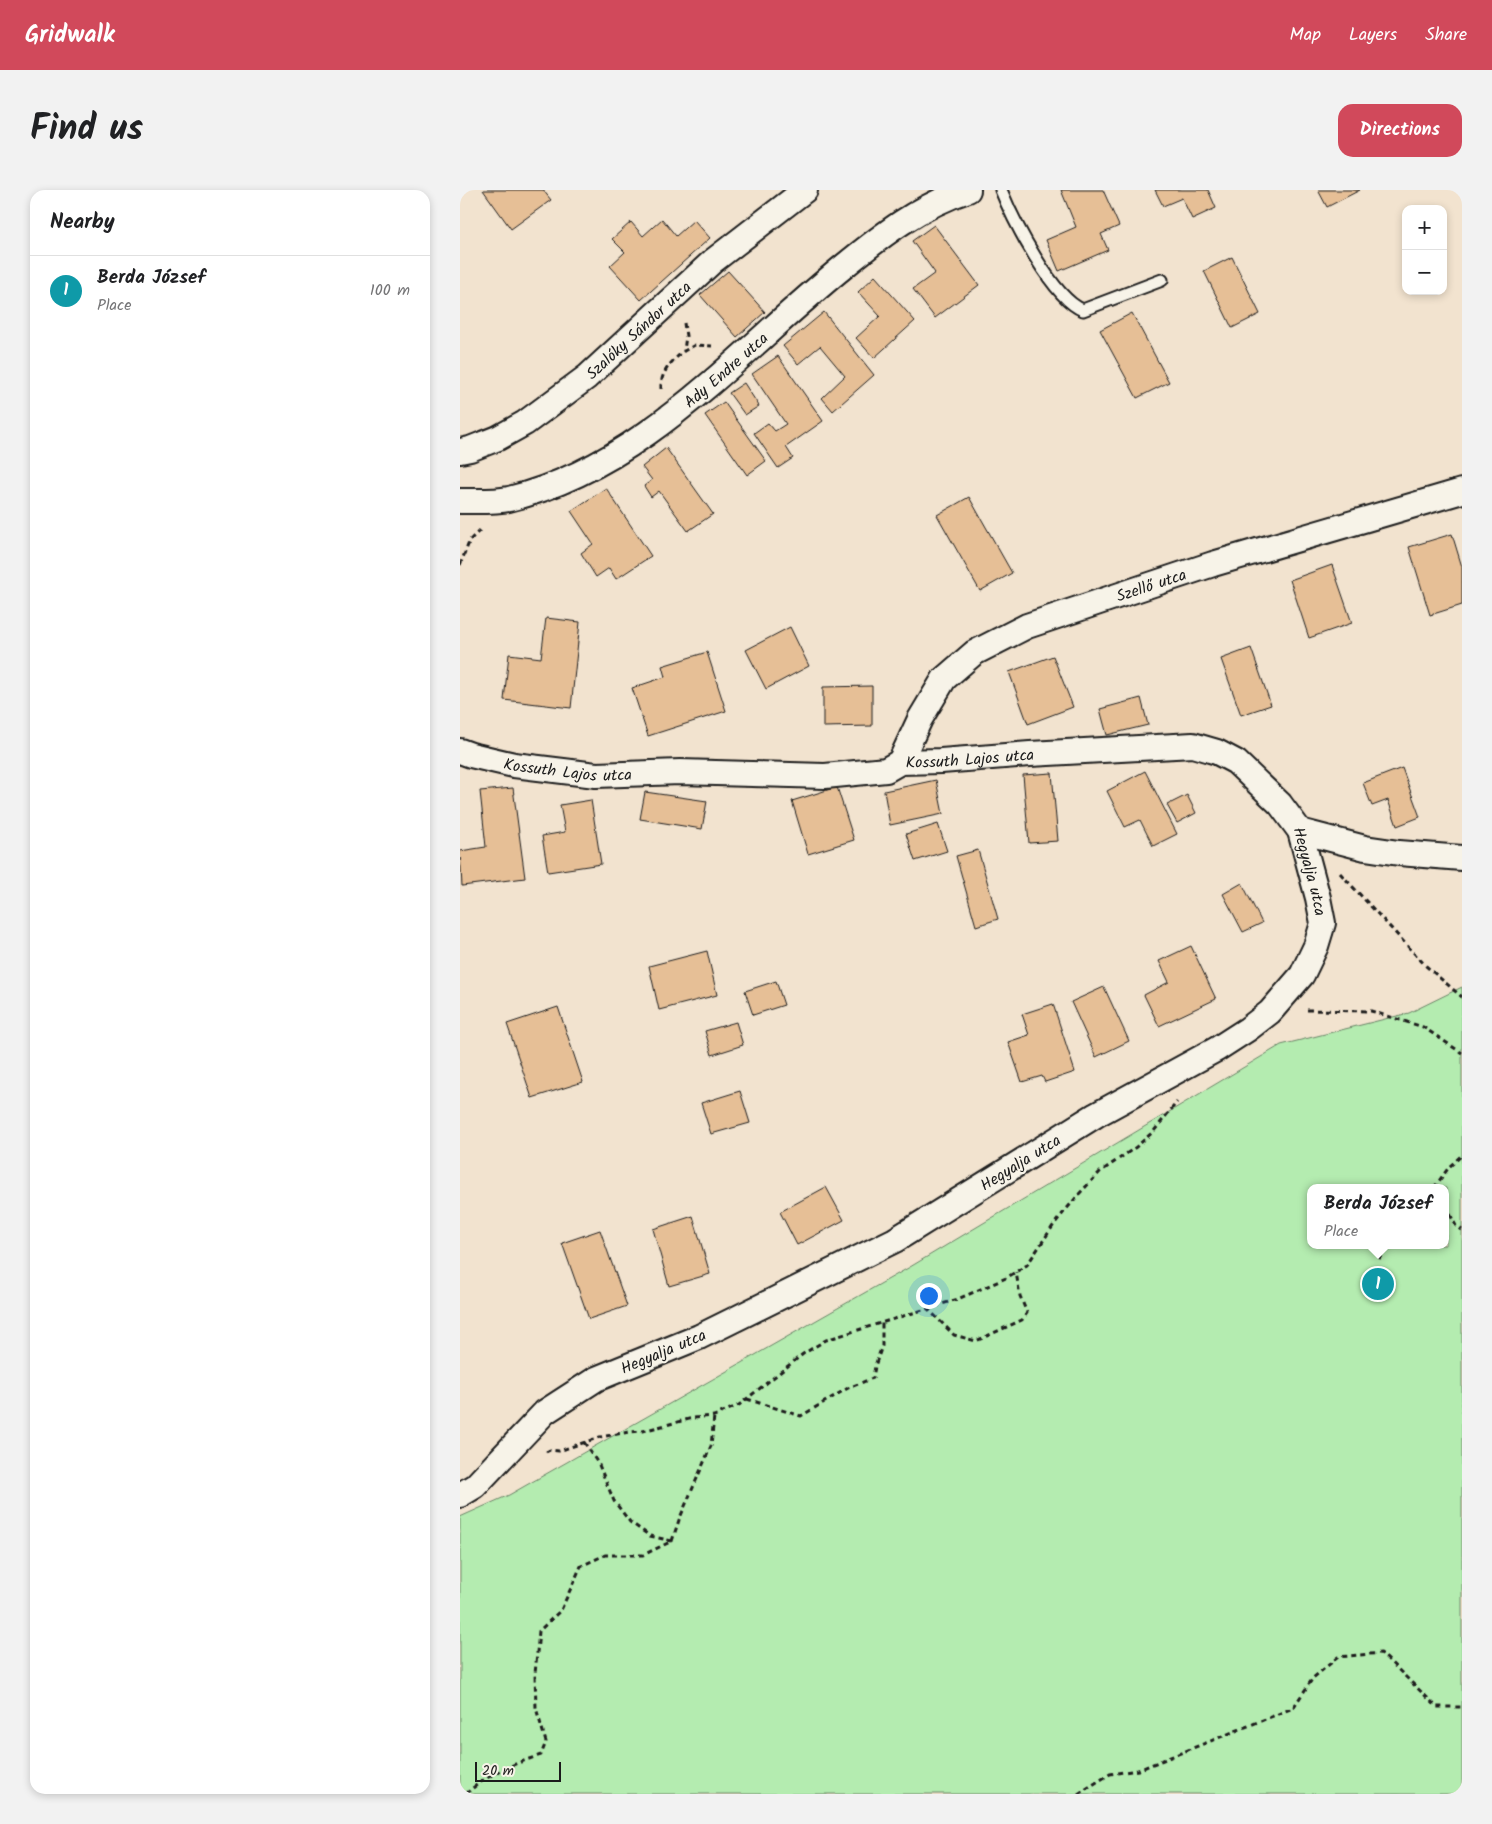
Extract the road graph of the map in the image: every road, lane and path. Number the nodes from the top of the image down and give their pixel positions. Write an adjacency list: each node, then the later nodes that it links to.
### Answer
1 (805, 190): 5 (street, Szalóky Sándor utca)
2 (968, 190): 6 (street, Ady Endre utca)
3 (1001, 190): 4 (lane)
4 (1162, 280)
5 (674, 297): 6 (path); 7 (street, Szalóky Sándor utca)
6 (736, 363): 9 (street, Ady Endre utca)
7 (460, 451)
8 (1462, 491): 13 (street, Szellő utca)
9 (507, 499): 10 (street, Ady Endre utca); 11 (path)
10 (460, 501)
11 (460, 566)
12 (460, 751): 13 (street, Kossuth Lajos utca)
13 (900, 762): 14 (street, Kossuth Lajos utca)
14 (1300, 831): 15 (street, Hegyalja utca); 34 (street, Hegyalja utca)
15 (1462, 858)
16 (1339, 872): 17 (path)
17 (1462, 997)
18 (1302, 1011): 19 (path)
19 (1462, 1053)
20 (1181, 1097): 27 (path)
21 (1462, 1155): 22 (path)
22 (1438, 1184)
23 (1449, 1212): 24 (path)
24 (1462, 1230)
25 (1386, 1249): 26 (path)
26 (1379, 1259)
27 (1016, 1272): 28 (path); 28 (path)
28 (926, 1308): 29 (path)
29 (882, 1322): 30 (path); 30 (path)
30 (746, 1399): 31 (path)
31 (714, 1416): 32 (path); 35 (path)
32 (584, 1442): 33 (path); 35 (path)
33 (541, 1454)
34 (460, 1494)
35 (672, 1541): 37 (path)
36 (1462, 1707): 38 (path)
37 (466, 1794)
38 (1078, 1794)

